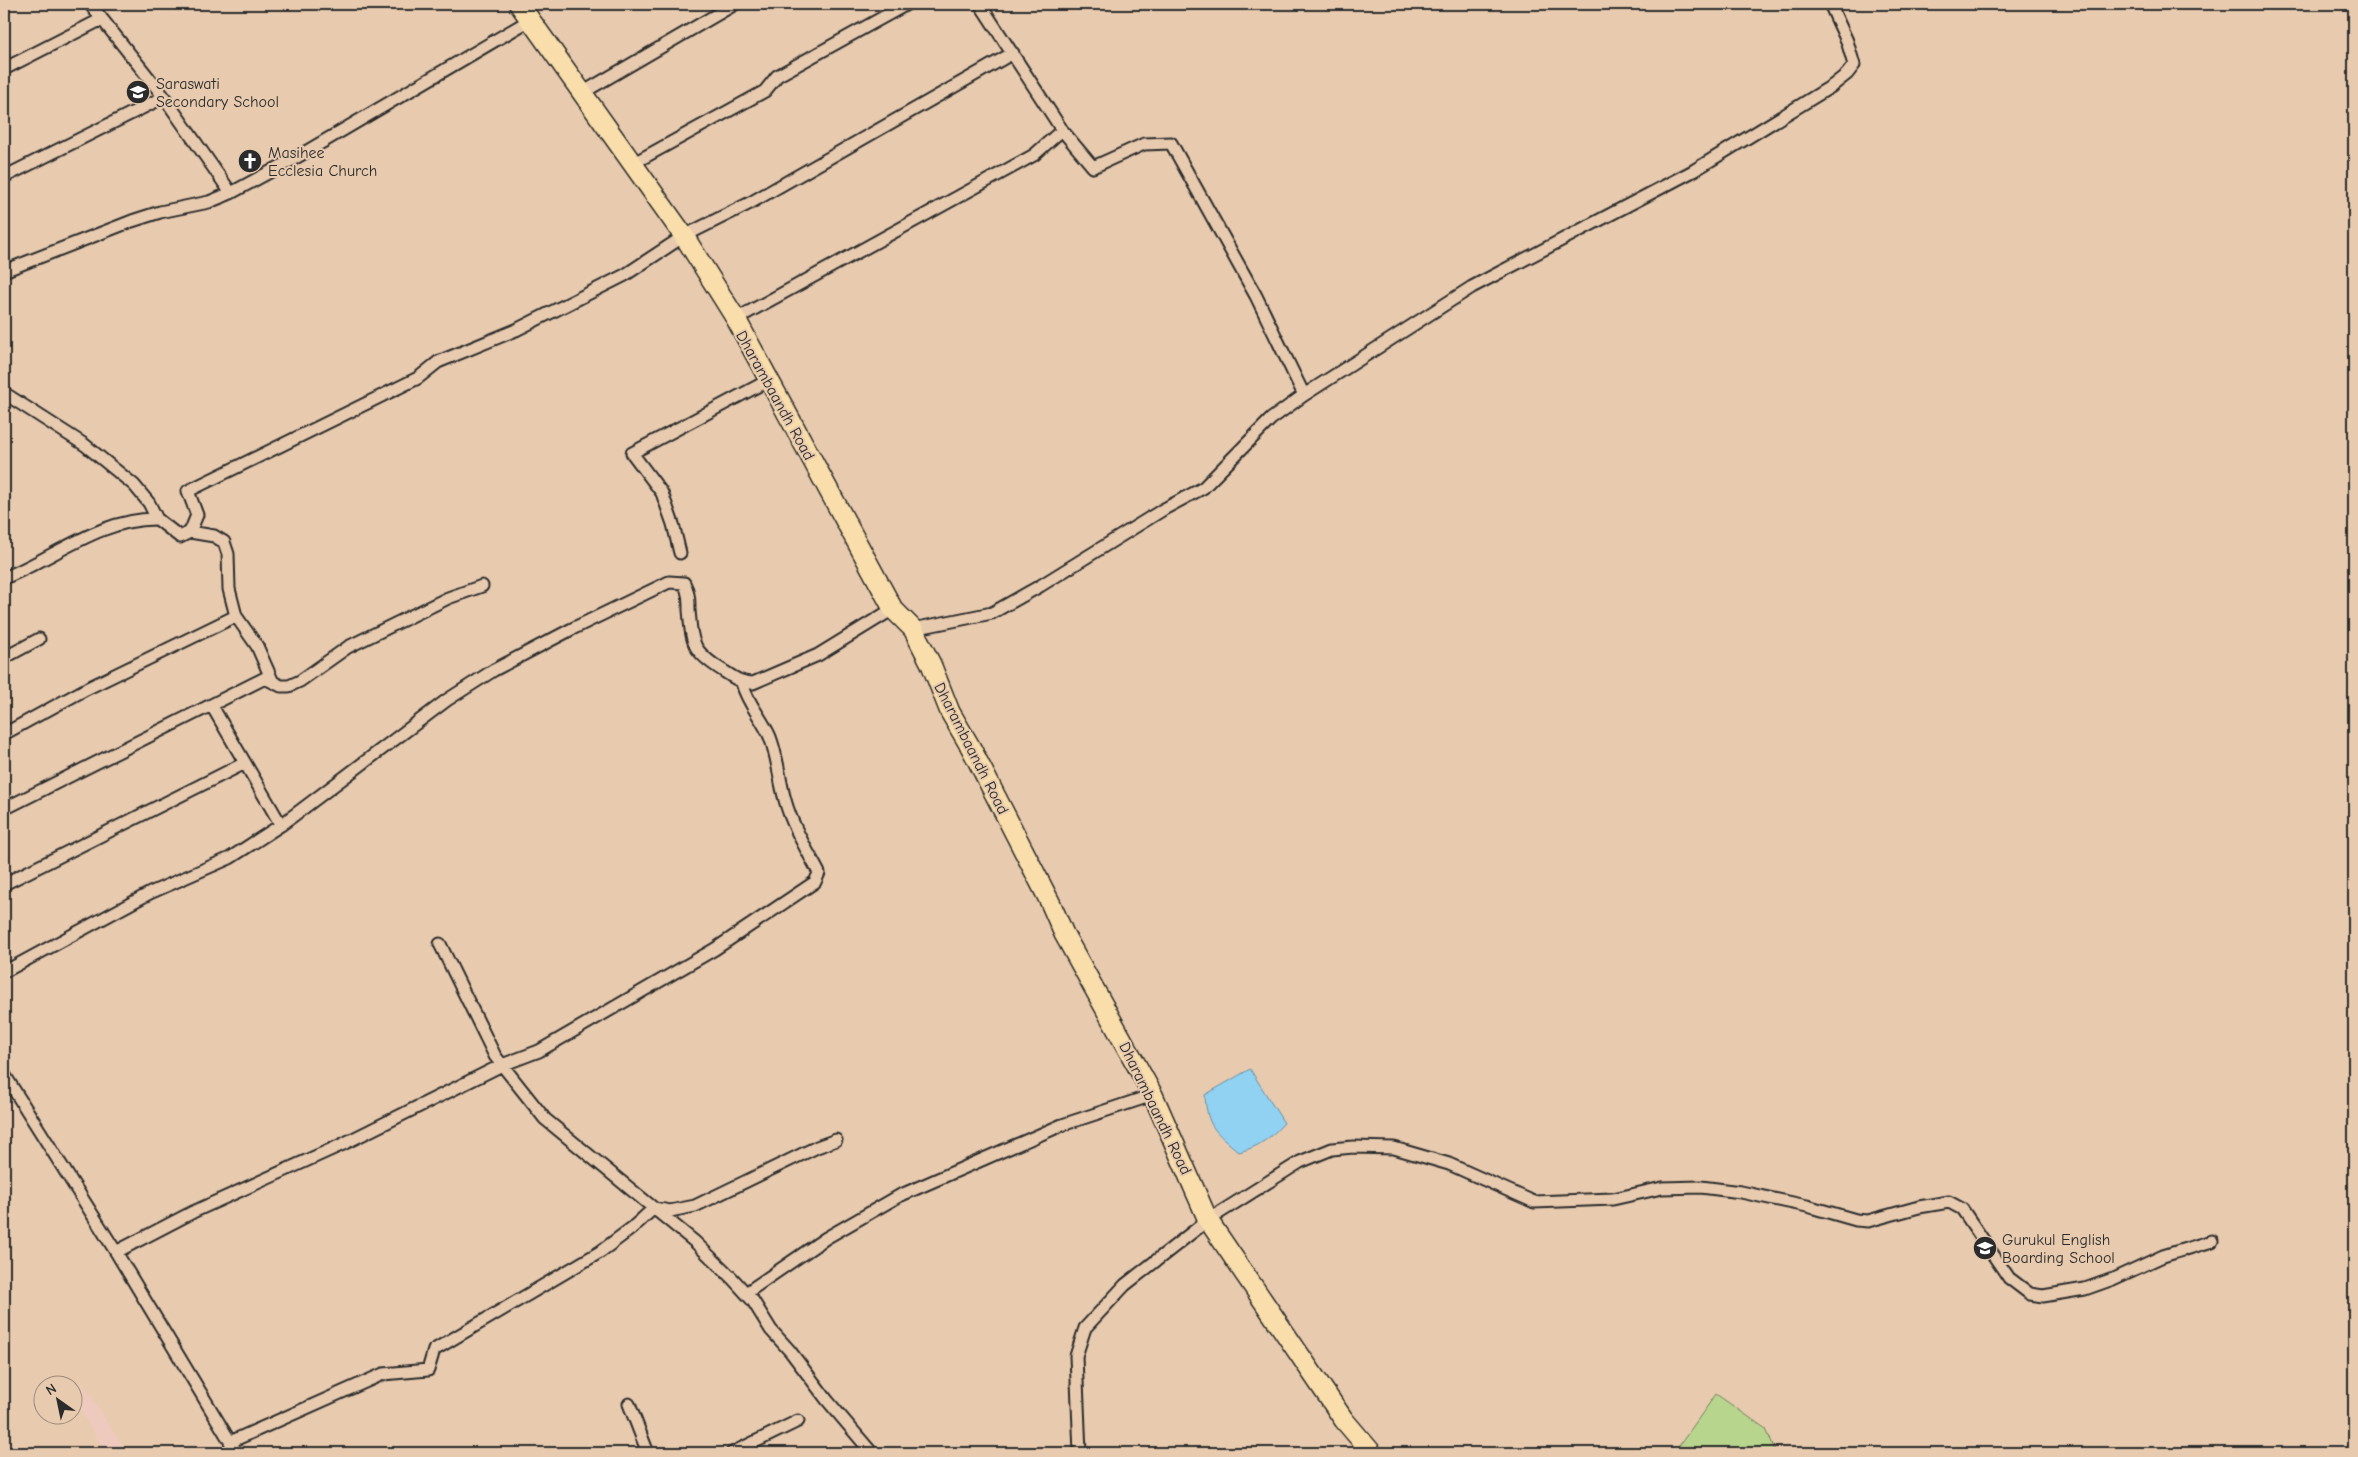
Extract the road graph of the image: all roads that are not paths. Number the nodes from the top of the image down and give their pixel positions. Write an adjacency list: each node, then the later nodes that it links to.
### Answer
1 (90, 4): 7 (street)
2 (519, 4): 8 (main road, Dharambaandh Road)
3 (735, 4): 11 (street)
4 (907, 4): 14 (street)
5 (980, 4): 9 (street)
6 (1830, 4): 22 (street)
7 (102, 19): 10 (street); 12 (street)
8 (530, 20): 11 (main road, Dharambaandh Road); 16 (street)
9 (1013, 53): 13 (street); 17 (street)
10 (4, 69)
11 (582, 93): 14 (main road, Dharambaandh Road)
12 (164, 97): 15 (street); 16 (street)
13 (1062, 130): 19 (street); 22 (street)
14 (632, 164): 17 (main road, Dharambaandh Road)
15 (4, 177)
16 (231, 193): 18 (street)
17 (684, 236): 19 (main road, Dharambaandh Road); 24 (street)
18 (4, 271)
19 (736, 320): 20 (main road, Dharambaandh Road)
20 (769, 380): 25 (street); 28 (main road, Dharambaandh Road)
21 (4, 393): 23 (street)
22 (1304, 395): 30 (street)
23 (157, 519): 24 (street); 26 (street)
24 (190, 532): 29 (street)
25 (680, 553)
26 (4, 578)
27 (482, 586): 33 (street)
28 (893, 609): 30 (main road, Dharambaandh Road); 34 (street)
29 (236, 616): 33 (street); 36 (street)
30 (913, 629): 45 (main road, Dharambaandh Road)
31 (38, 639): 32 (street)
32 (4, 658)
33 (272, 680): 35 (street)
34 (742, 683): 39 (street); 43 (street)
35 (212, 706): 37 (street); 38 (street)
36 (4, 734)
37 (245, 763): 39 (street); 40 (street)
38 (4, 809)
39 (281, 825): 42 (street)
40 (4, 884)
41 (440, 944): 43 (street)
42 (4, 972)
43 (502, 1065): 47 (street); 50 (street)
44 (4, 1074): 50 (street)
45 (1153, 1095): 48 (main road, Dharambaandh Road); 51 (street)
46 (836, 1140): 47 (street)
47 (654, 1208): 51 (street); 54 (street)
48 (1208, 1220): 49 (street); 59 (street); 60 (main road, Dharambaandh Road)
49 (2212, 1241)
50 (116, 1252): 54 (street)
51 (746, 1293): 58 (street)
52 (629, 1404): 56 (street)
53 (798, 1421): 57 (street)
54 (230, 1442): 55 (street)
55 (237, 1453)
56 (648, 1453)
57 (732, 1453)
58 (872, 1453)
59 (1080, 1453)
60 (1372, 1453)

